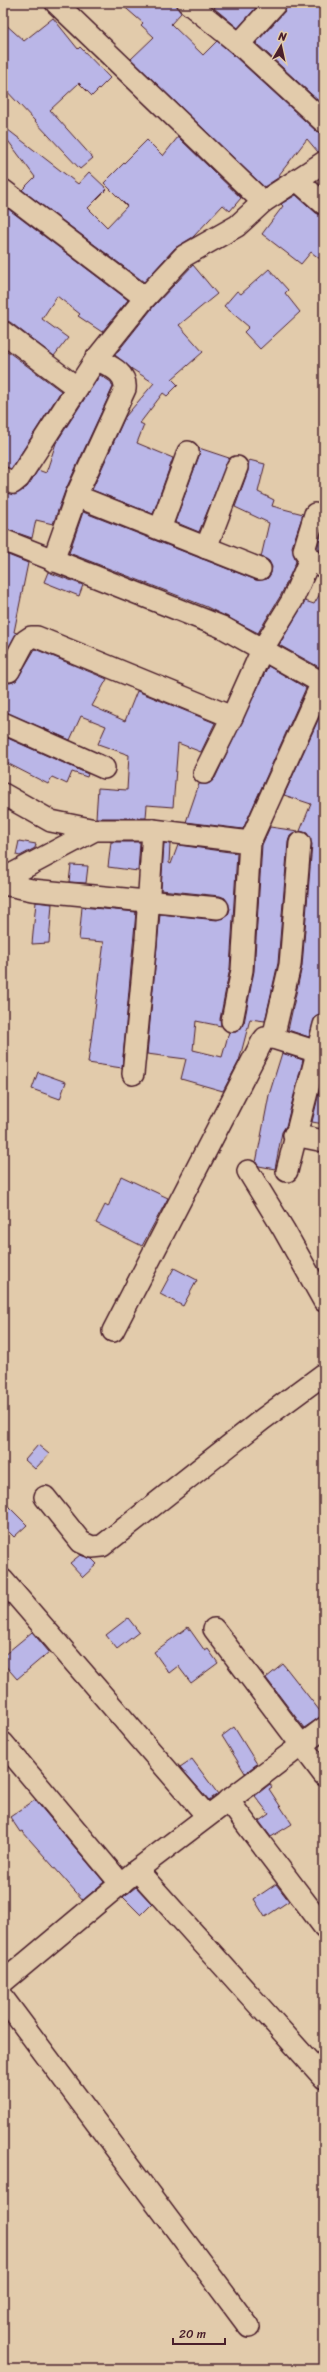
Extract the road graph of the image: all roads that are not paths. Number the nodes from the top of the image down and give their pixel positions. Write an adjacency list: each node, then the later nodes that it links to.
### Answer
1 (56, 3): 9 (street)
2 (188, 3): 4 (street)
3 (276, 3): 4 (street)
4 (240, 44): 5 (street)
5 (324, 122)
6 (324, 162): 7 (street)
7 (298, 181): 9 (street); 10 (street)
8 (3, 190): 11 (street)
9 (264, 202): 11 (street)
10 (324, 204)
11 (145, 298): 13 (street)
12 (3, 332): 14 (street)
13 (96, 359): 14 (street); 18 (street)
14 (76, 387): 17 (street)
15 (188, 452): 20 (street)
16 (237, 467): 22 (street)
17 (3, 478)
18 (76, 496): 20 (street); 23 (street)
19 (315, 514): 24 (street)
20 (160, 530): 22 (street)
21 (3, 540): 23 (street)
22 (206, 548): 25 (street)
23 (52, 561): 26 (street)
24 (317, 563): 26 (street)
25 (260, 569)
26 (262, 650): 28 (street); 29 (street)
27 (5, 674): 29 (street)
28 (323, 682): 36 (street)
29 (232, 717): 32 (street)
30 (3, 723): 31 (street)
31 (104, 768)
32 (204, 772)
33 (3, 794): 34 (street)
34 (95, 830): 35 (street); 38 (street)
35 (153, 830): 36 (street); 40 (street)
36 (250, 842): 42 (street)
37 (300, 843): 44 (street)
38 (3, 879)
39 (3, 884): 40 (street)
40 (149, 902): 41 (street); 46 (street)
41 (218, 908)
42 (232, 1021)
43 (324, 1025): 45 (street)
44 (273, 1038): 45 (street); 52 (street)
45 (321, 1053): 47 (street)
46 (133, 1074)
47 (294, 1135): 48 (street); 50 (street)
48 (324, 1141)
49 (248, 1171): 51 (street)
50 (287, 1171)
51 (324, 1301)
52 (114, 1331)
53 (324, 1374): 54 (street)
54 (45, 1497)
55 (3, 1580): 63 (street)
56 (214, 1629): 59 (street)
57 (324, 1728): 59 (street)
58 (3, 1743): 60 (street)
59 (303, 1745): 61 (street); 62 (street)
60 (10, 1762): 65 (street)
61 (324, 1774)
62 (228, 1800): 63 (street); 66 (street)
63 (207, 1816): 64 (street)
64 (137, 1870): 65 (street); 69 (street)
65 (121, 1884): 67 (street)
66 (324, 1927)
67 (3, 1982)
68 (3, 1998): 70 (street)
69 (324, 2078)
70 (249, 2327)

